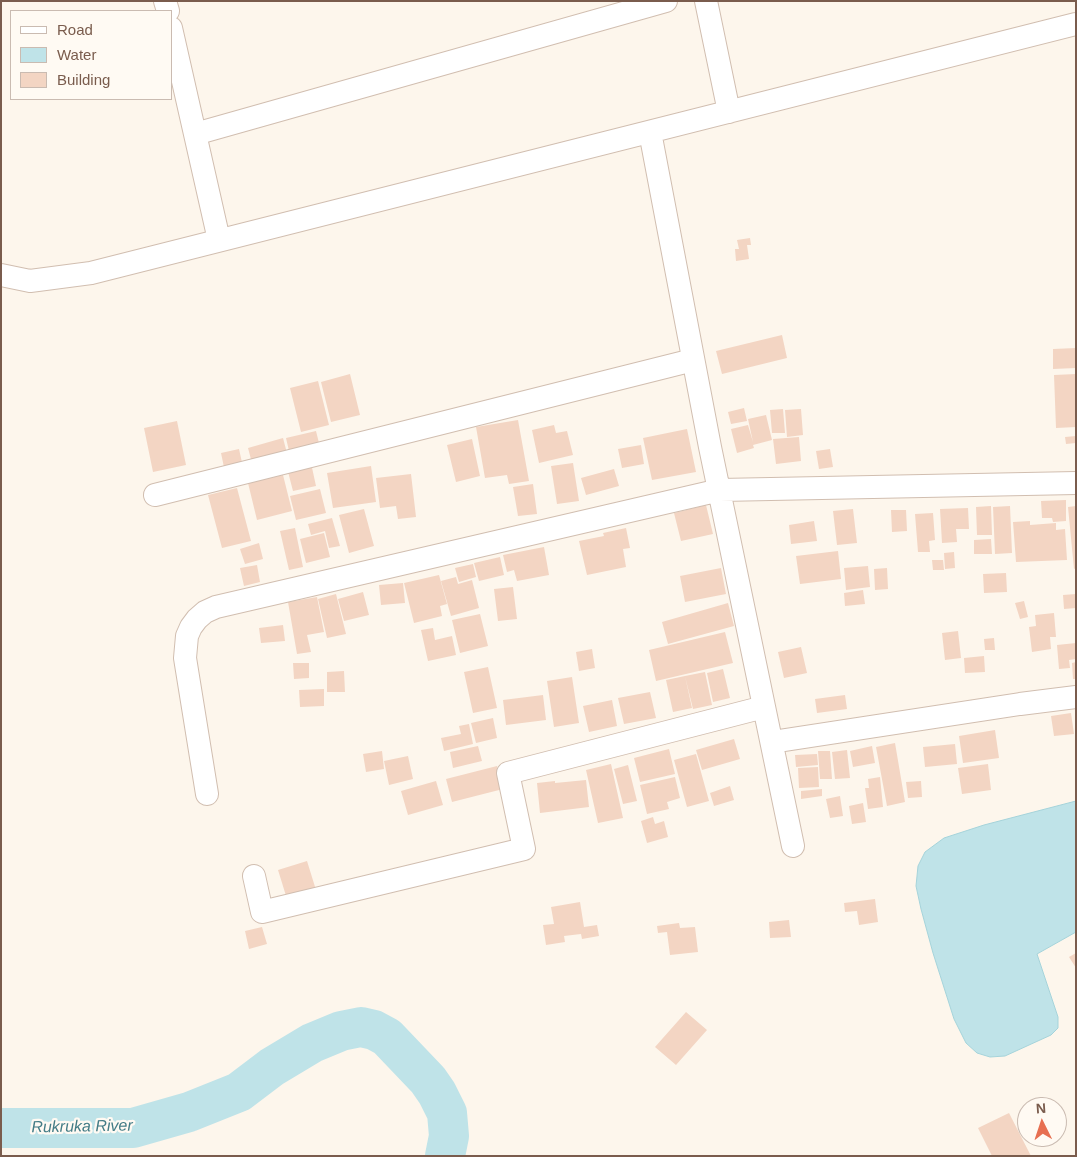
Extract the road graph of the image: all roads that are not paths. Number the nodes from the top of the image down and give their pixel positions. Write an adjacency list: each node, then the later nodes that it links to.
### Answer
1 (666, 1): 7 (street)
2 (706, 1): 5 (street)
3 (1076, 24): 5 (street)
4 (172, 32): 7 (street)
5 (729, 112): 6 (street)
6 (650, 132): 8 (street); 10 (street)
7 (195, 134): 8 (street)
8 (219, 240): 9 (street)
9 (1, 275)
10 (693, 360): 12 (street); 13 (street)
11 (1076, 483): 12 (street)
12 (720, 490): 15 (street); 17 (street)
13 (155, 495)
14 (1076, 697): 16 (street)
15 (764, 707): 16 (street); 19 (street)
16 (772, 742): 18 (street)
17 (207, 794)
18 (793, 846)
19 (254, 876)

